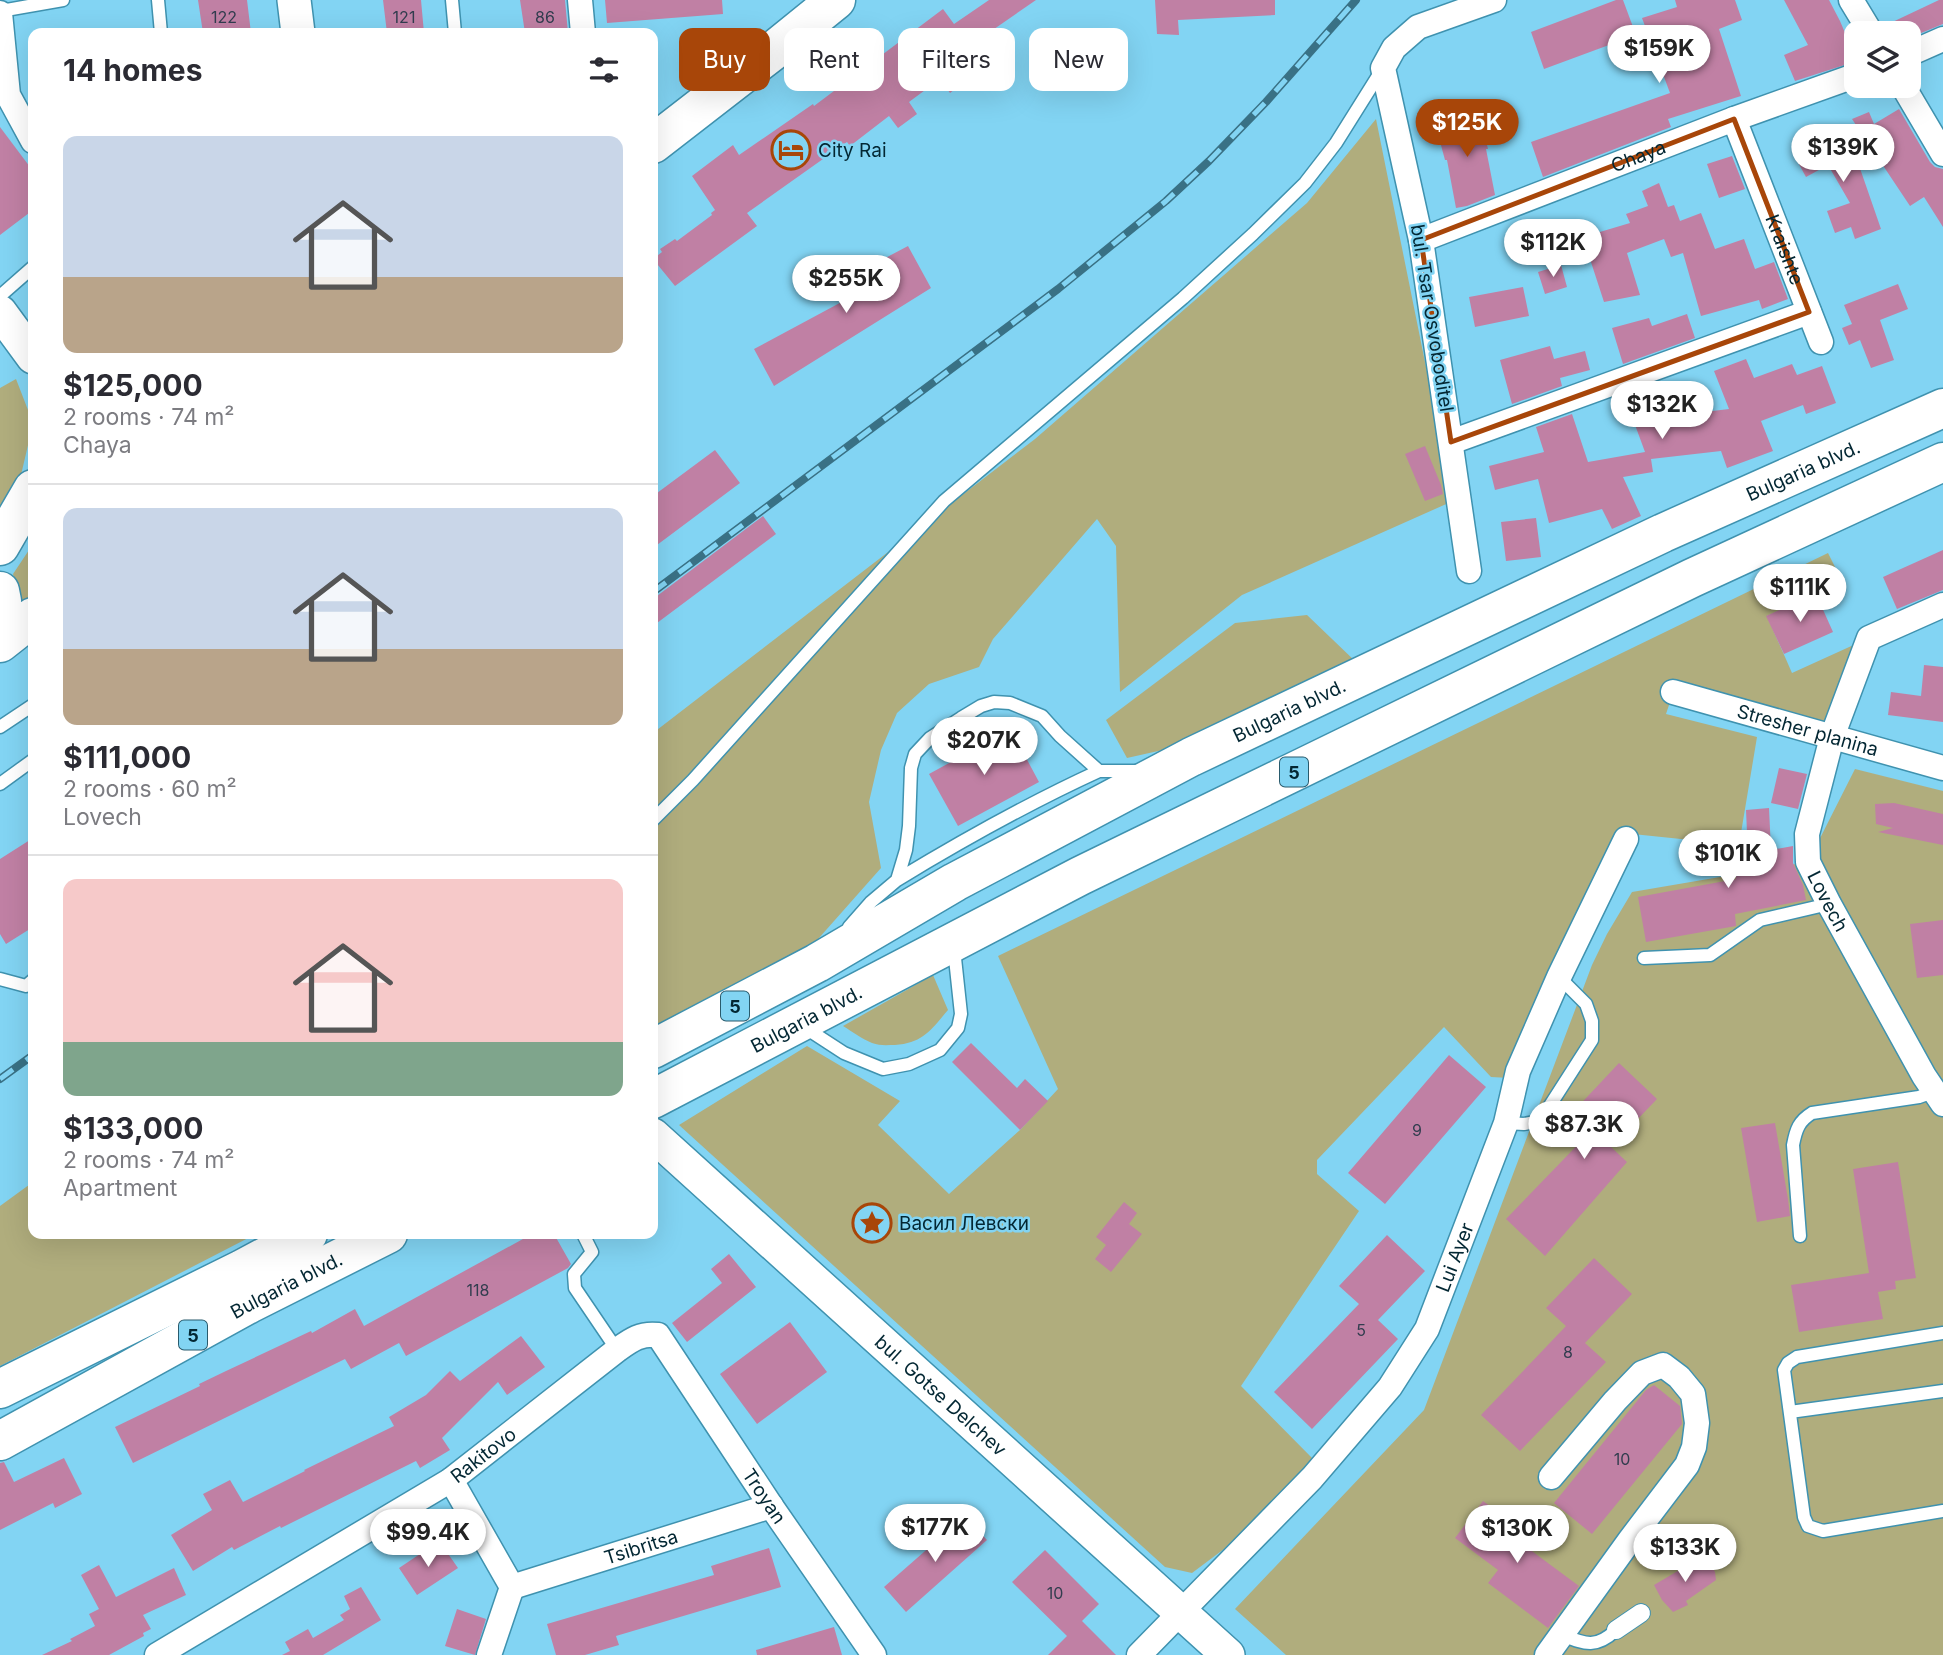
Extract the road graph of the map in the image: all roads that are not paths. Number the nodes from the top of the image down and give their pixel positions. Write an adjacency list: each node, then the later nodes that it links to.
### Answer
1 (63, 0): 10 (lane)
2 (158, 0): 12 (lane)
3 (294, 0): 13 (main road)
4 (452, 0): 14 (lane)
5 (580, 0): 15 (street)
6 (795, 0): 21 (main road)
7 (836, 0): 24 (main road)
8 (1494, 0): 18 (street)
9 (1851, 0): 11 (street)
10 (0, 12): 23 (street)
11 (1864, 21)
12 (161, 28)
13 (297, 28)
14 (455, 28)
15 (583, 28)
16 (1943, 39): 17 (street)
17 (1921, 49)
18 (1383, 68): 26 (street, bul. Tsar Osvoboditel); 53 (lane)
19 (1844, 80): 22 (street, Chaya)
20 (1910, 98): 25 (street)
21 (658, 108)
22 (1734, 119): 26 (street, Chaya); 30 (street, Kraishte)
23 (28, 132)
24 (658, 140)
25 (1943, 153)
26 (1421, 240): 34 (street, bul. Tsar Osvoboditel)
27 (28, 271): 28 (lane)
28 (0, 296)
29 (0, 312): 32 (main road)
30 (1809, 312): 31 (street, Kraishte); 34 (street)
31 (1821, 342)
32 (28, 350)
33 (1943, 408): 48 (main road, Bulgaria blvd. / 5)
34 (1451, 442): 38 (street, bul. Tsar Osvoboditel)
35 (1943, 462): 57 (main road, Bulgaria blvd. / 5)
36 (28, 498): 37 (main road)
37 (0, 546)
38 (1469, 570)
39 (0, 591): 41 (main road)
40 (1943, 606): 47 (street, Lovech)
41 (0, 607)
42 (28, 621): 43 (main road)
43 (0, 643)
44 (1673, 692): 47 (street, Stresher planina)
45 (28, 708): 46 (lane)
46 (0, 727)
47 (1832, 737): 50 (street, Stresher planina); 56 (street, Lovech)
48 (1191, 757): 51 (lane); 59 (main road, Bulgaria blvd. / 5)
49 (28, 764): 52 (lane)
50 (1943, 768)
51 (1099, 771): 55 (lane); 55 (lane)
52 (0, 784)
53 (658, 815)
54 (1626, 839): 60 (street, Lui Ayer)
55 (897, 880): 59 (lane)
56 (1829, 904): 58 (lane); 66 (street, Lovech)
57 (953, 942): 63 (main road, Bulgaria blvd. / 5); 63 (lane)
58 (1644, 958)
59 (817, 963): 64 (main road, Bulgaria blvd. / 5)
60 (1559, 977): 67 (street, Lui Ayer); 67 (lane)
61 (0, 979): 62 (lane)
62 (28, 984)
63 (798, 1023): 65 (main road, Bulgaria blvd. / 5)
64 (658, 1046)
65 (658, 1095)
66 (1938, 1098): 69 (lane)
67 (1506, 1123): 85 (street, Lui Ayer)
68 (658, 1140): 85 (main road, bul. Gotse Delchev)
69 (1800, 1236)
70 (299, 1239): 76 (main road, Bulgaria blvd. / 5)
71 (378, 1239): 79 (main road, Bulgaria blvd. / 5)
72 (586, 1239): 75 (lane)
73 (1943, 1333): 78 (lane)
74 (658, 1335): 75 (street, Rakitovo); 82 (street, Troyan)
75 (617, 1350): 81 (street, Rakitovo)
76 (0, 1389)
77 (1943, 1391): 78 (lane)
78 (1790, 1412): 83 (lane)
79 (0, 1441)
80 (1550, 1477): 88 (street)
81 (452, 1480): 84 (street); 89 (street, Rakitovo)
82 (771, 1506): 84 (street, Tsibritsa); 91 (street, Troyan)
83 (1943, 1511)
84 (512, 1587): 90 (street)
85 (1181, 1613): 92 (street, Lui Ayer); 93 (main road, bul. Gotse Delchev)
86 (1641, 1613): 87 (street)
87 (1616, 1630): 88 (lane)
88 (1562, 1635): 94 (street)
89 (157, 1655)
90 (489, 1655)
91 (874, 1655)
92 (1139, 1655)
93 (1228, 1655)
94 (1548, 1655)

